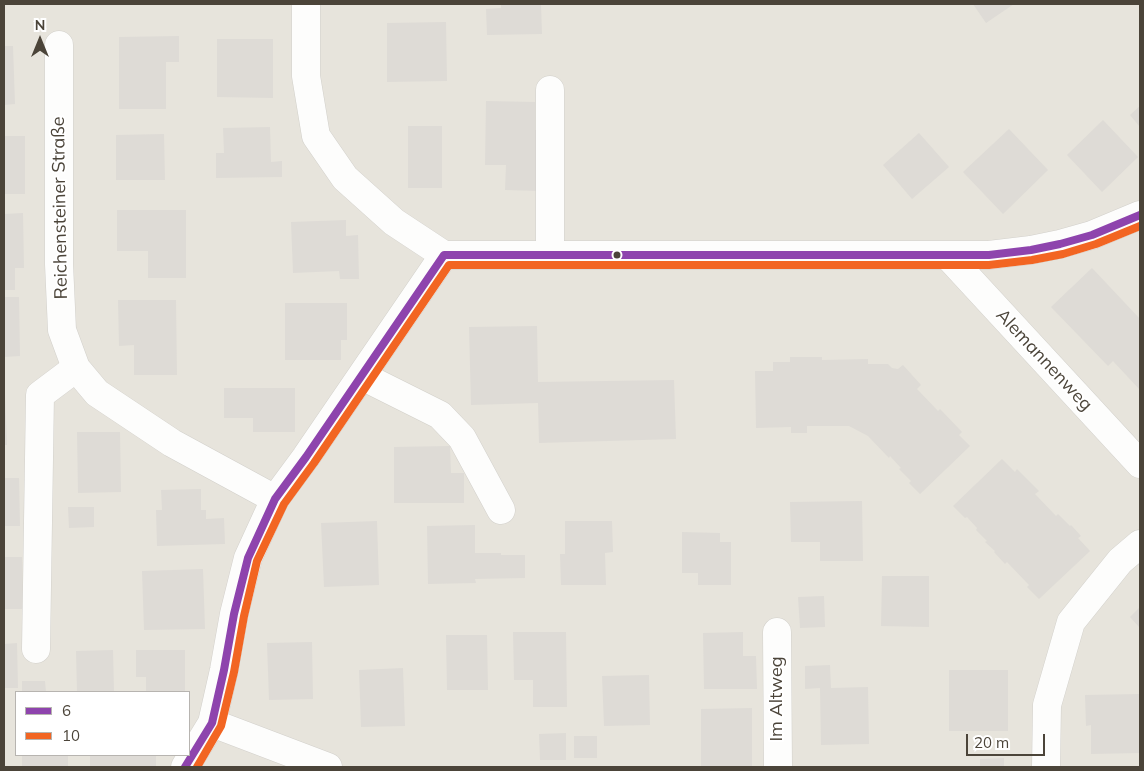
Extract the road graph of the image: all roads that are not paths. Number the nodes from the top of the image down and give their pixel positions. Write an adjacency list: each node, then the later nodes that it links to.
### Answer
1 (306, 4): 5 (street)
2 (59, 45): 8 (street, Reichensteiner Straße)
3 (550, 90): 6 (street)
4 (1140, 215): 7 (street)
5 (444, 255): 6 (street); 9 (street)
6 (550, 255): 7 (street)
7 (948, 256): 10 (street, Alemannenweg)
8 (76, 368): 11 (street, Reichensteiner Straße); 15 (street)
9 (362, 376): 11 (street); 12 (street)
10 (1140, 464)
11 (275, 499): 16 (street)
12 (501, 510)
13 (1140, 544): 20 (street)
14 (776, 632): 19 (street, Im Altweg)
15 (36, 649)
16 (212, 723): 17 (street); 18 (street)
17 (185, 767)
18 (328, 767)
19 (778, 767)
20 (1046, 767)

